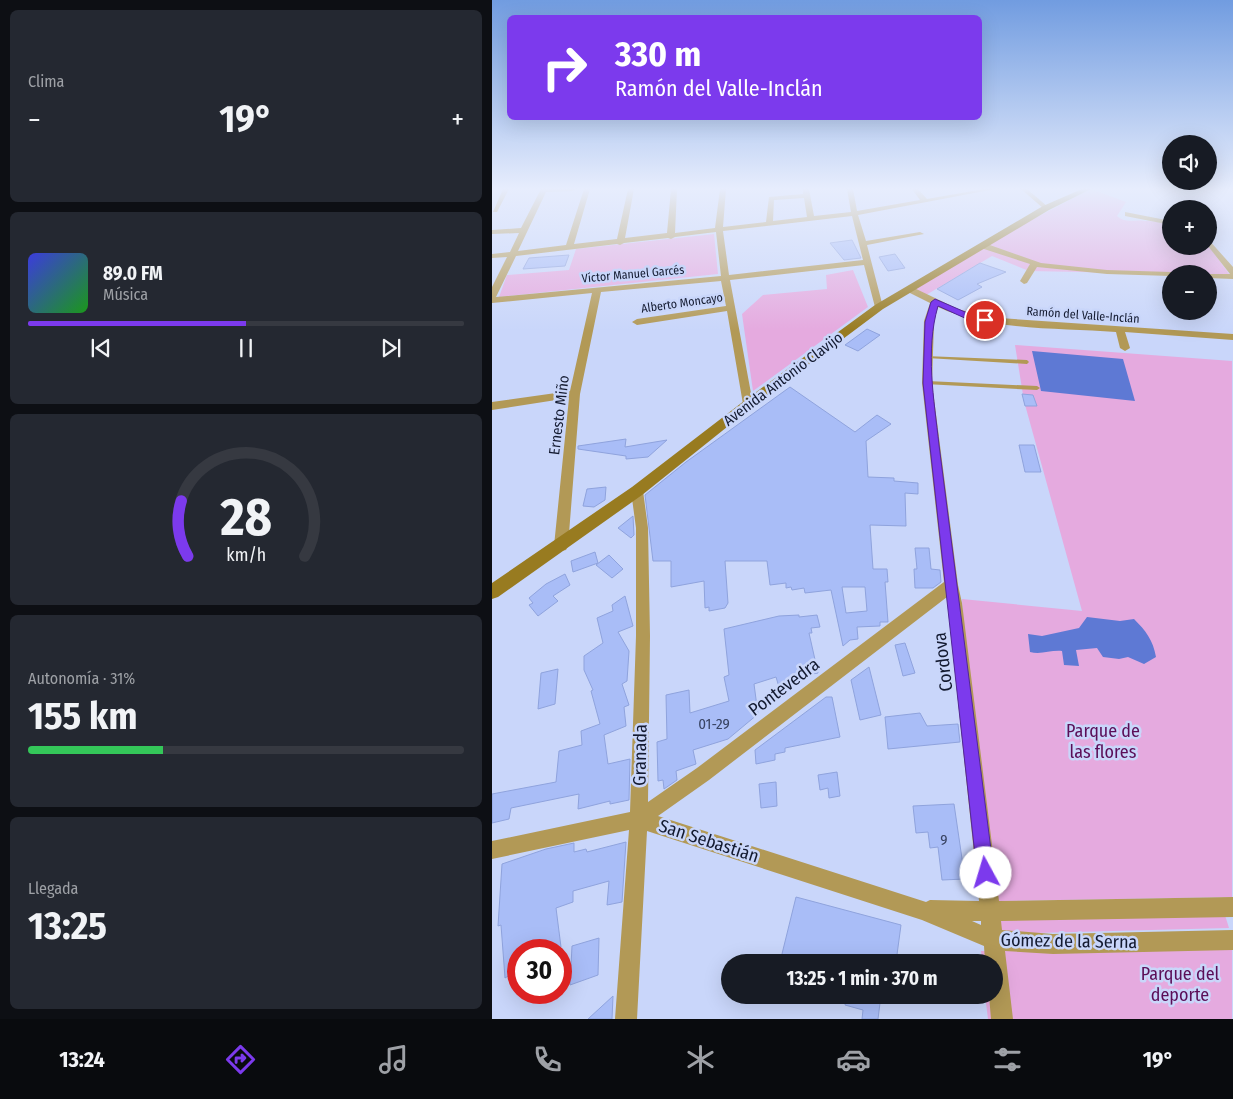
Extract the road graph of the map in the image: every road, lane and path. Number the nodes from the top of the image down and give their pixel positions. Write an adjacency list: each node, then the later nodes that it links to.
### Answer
1 (521, 237): 13 (street)
2 (572, 237): 12 (street)
3 (621, 237): 9 (street)
4 (667, 237): 9 (street)
5 (721, 237): 21 (street)
6 (860, 237): 10 (street)
7 (905, 237): 10 (street)
8 (999, 237): 11 (main road, Avenida Antonio Clavijo)
9 (620, 243): 12 (street)
10 (862, 244): 16 (street)
11 (984, 246): 17 (street); 23 (main road, Avenida Antonio Clavijo)
12 (569, 247): 13 (street)
13 (514, 254): 15 (street); 25 (street)
14 (1217, 254): 19 (street)
15 (492, 256)
16 (866, 262): 21 (street, Víctor Manuel Garcés); 27 (street)
17 (1034, 264): 18 (street); 22 (street)
18 (1162, 274)
19 (1232, 275): 20 (street)
20 (1217, 276)
21 (725, 278): 24 (street, Víctor Manuel Garcés); 28 (street)
22 (1024, 281)
23 (909, 289): 26 (street, Ramón del Valle-Inclán); 27 (main road, Avenida Antonio Clavijo)
24 (597, 290): 25 (street, Víctor Manuel Garcés); 37 (street, Ernesto Miño)
25 (492, 298)
26 (935, 302): 30 (street, Ramón del Valle-Inclán); 33 (street, Cordova)
27 (878, 307): 38 (main road, Avenida Antonio Clavijo)
28 (731, 308): 29 (street, Alberto Moncayo); 38 (street)
29 (637, 322)
30 (1120, 330): 31 (street, Ramón del Valle-Inclán); 32 (street)
31 (1232, 337)
32 (1125, 348)
33 (927, 357): 34 (lane); 35 (street, Cordova)
34 (1027, 362)
35 (927, 383): 36 (lane); 42 (street, Cordova)
36 (1037, 388)
37 (574, 394): 39 (street); 41 (street, Ernesto Miño)
38 (748, 404): 40 (main road, Avenida Antonio Clavijo)
39 (492, 406)
40 (637, 491): 41 (main road, Avenida Antonio Clavijo); 44 (street, Granada)
41 (561, 546): 43 (main road, Avenida Antonio Clavijo)
42 (950, 585): 44 (street, Pontevedra); 48 (street, Cordova)
43 (492, 592)
44 (639, 819): 45 (street, San Sebastián); 46 (street, San Sebastián); 51 (street, Granada)
45 (492, 850)
46 (922, 910): 48 (street, Gómez de la Serna); 49 (street, Gómez de la Serna)
47 (1231, 910): 48 (street, Gómez de la Serna)
48 (990, 911): 49 (street, Cordova)
49 (994, 940): 50 (street, Gómez de la Serna); 52 (street, Cordova)
50 (1232, 940)
51 (626, 1019)
52 (1002, 1019)

